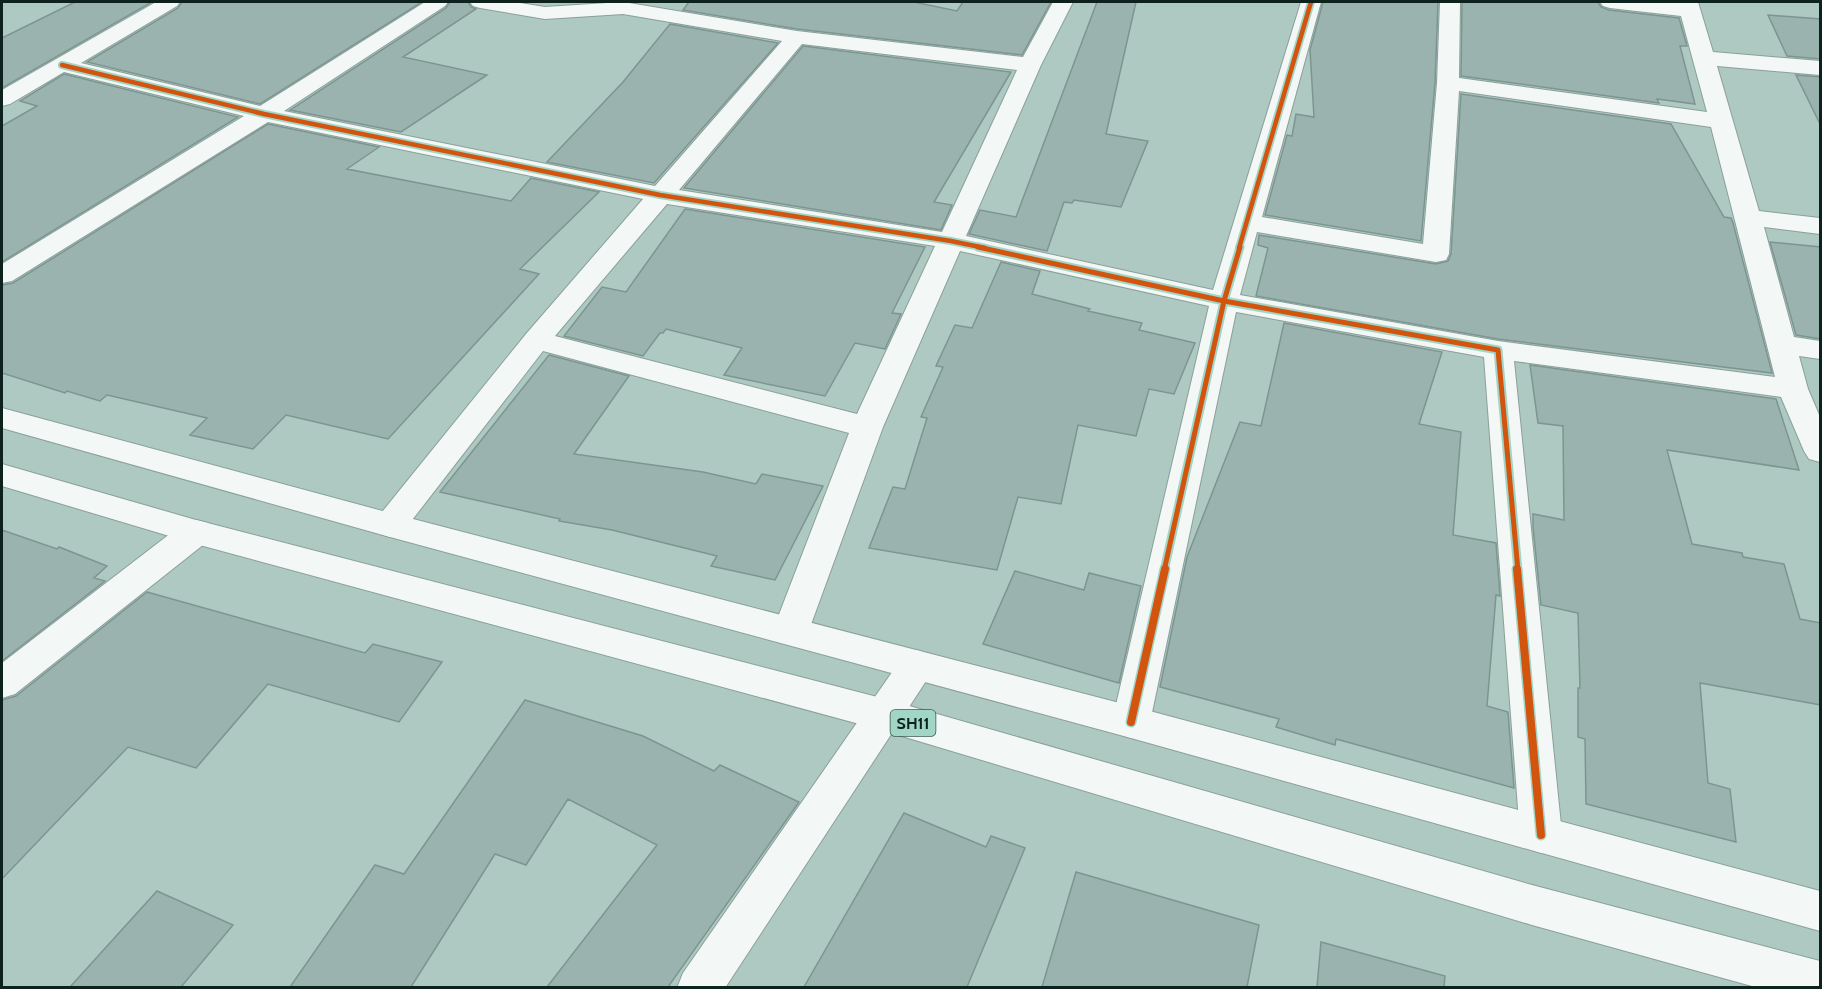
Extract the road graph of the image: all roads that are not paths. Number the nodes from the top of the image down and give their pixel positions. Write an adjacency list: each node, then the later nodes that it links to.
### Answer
1 (170, 2): 11 (street)
2 (438, 2): 16 (street)
3 (480, 2): 9 (street)
4 (1063, 2): 12 (street)
5 (1311, 2): 20 (street)
6 (1450, 2): 14 (street)
7 (1610, 2): 8 (street)
8 (1689, 6): 10 (street)
9 (798, 37): 12 (street); 18 (street)
10 (1704, 58): 13 (street); 17 (street)
11 (62, 65): 15 (street); 16 (street)
12 (1030, 65): 22 (street)
13 (1821, 68)
14 (1448, 83): 17 (street); 20 (street)
15 (2, 99)
16 (264, 114): 18 (street); 23 (street)
17 (1722, 121): 19 (street)
18 (660, 195): 22 (street); 25 (street)
19 (1748, 217): 21 (street); 26 (street)
20 (1246, 222): 24 (street)
21 (1821, 226)
22 (951, 241): 24 (street); 31 (street)
23 (2, 275)
24 (1224, 301): 27 (street); 40 (street)
25 (536, 340): 31 (street); 34 (street)
26 (1780, 344): 28 (street); 29 (street)
27 (1498, 350): 29 (street); 41 (street)
28 (1821, 350)
29 (1793, 389): 32 (street)
30 (2, 418): 34 (street)
31 (867, 427): 36 (street)
32 (1821, 451)
33 (2, 475): 35 (street, SH11)
34 (390, 525): 36 (street)
35 (196, 532): 38 (street); 39 (street, SH11)
36 (791, 630): 37 (street)
37 (917, 664): 39 (street); 40 (street)
38 (2, 683)
39 (885, 715): 43 (street, SH11); 45 (street)
40 (1131, 722): 41 (street)
41 (1540, 835): 42 (street)
42 (1821, 911)
43 (1775, 979): 44 (street, SH11)
44 (1821, 983)
45 (699, 987)

